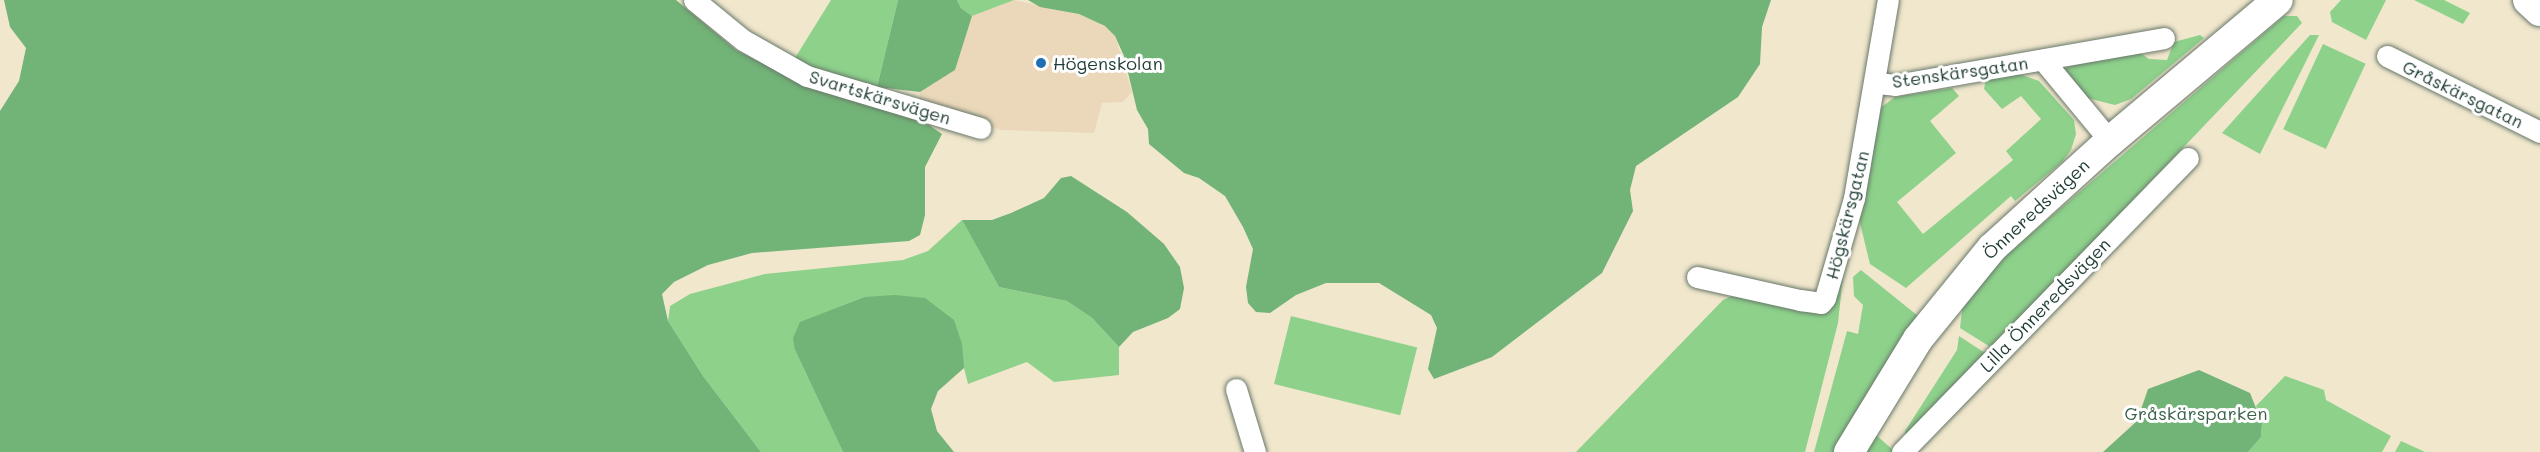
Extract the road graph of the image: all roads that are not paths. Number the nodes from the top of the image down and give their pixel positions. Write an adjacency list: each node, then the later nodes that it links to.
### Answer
1 (694, 0): 10 (street, Svartskärsvägen)
2 (1888, 0): 9 (street, Högskärsgatan)
3 (2528, 0): 5 (street)
4 (2274, 2): 12 (street, Önneredsvägen)
5 (2540, 11)
6 (2164, 38): 8 (street, Stenskärsgatan)
7 (2387, 56): 11 (street, Gråskärsgatan)
8 (2043, 60): 9 (street, Stenskärsgatan); 12 (street, Stenskärsgatan)
9 (1877, 83): 14 (street, Högskärsgatan)
10 (980, 128)
11 (2540, 132)
12 (2110, 141): 17 (street, Önneredsvägen)
13 (2188, 158): 18 (street, Lilla Önneredsvägen)
14 (1697, 277)
15 (1236, 389): 16 (street)
16 (1255, 452)
17 (1849, 452)
18 (1902, 452)

